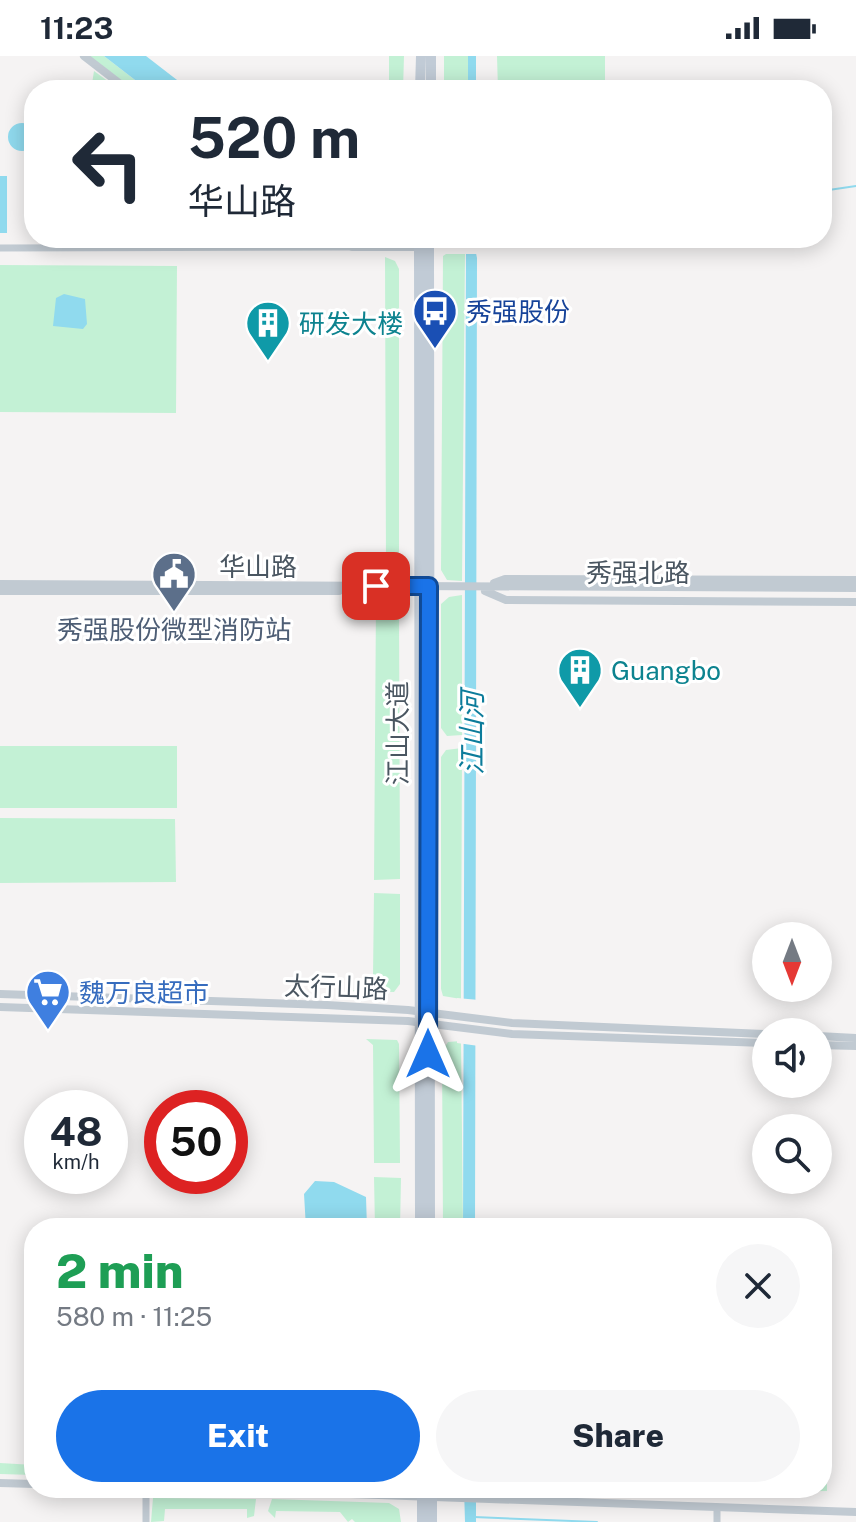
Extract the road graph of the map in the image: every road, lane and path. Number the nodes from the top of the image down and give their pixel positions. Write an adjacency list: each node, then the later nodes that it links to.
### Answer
1 (84, 56): 4 (street)
2 (421, 56): 5 (main road)
3 (431, 56): 6 (main road)
4 (115, 80)
5 (420, 80)
6 (431, 80)
7 (0, 248): 8 (street)
8 (24, 248)
9 (419, 248): 13 (main road, 江山大道)
10 (429, 248): 13 (main road, 江山大道)
11 (856, 580): 14 (street)
12 (0, 584): 13 (street, 华山路)
13 (425, 588): 14 (street, 秀强北路); 15 (street, 华山路); 20 (main road, 江山大道)
14 (484, 589): 16 (street, 秀强北路); 17 (street)
15 (0, 591)
16 (856, 591)
17 (856, 602)
18 (0, 994): 20 (street, 太行山路)
19 (0, 1007): 20 (street, 太行山路)
20 (423, 1018): 21 (street, 太行山路); 24 (street, 太行山路); 27 (main road, 江山大道); 28 (main road, 江山大道)
21 (752, 1033)
22 (832, 1037): 23 (street)
23 (856, 1038)
24 (752, 1042)
25 (832, 1045): 26 (street)
26 (856, 1046)
27 (420, 1218)
28 (430, 1218)
29 (0, 1483): 30 (street)
30 (24, 1484)
31 (146, 1498): 37 (street)
32 (426, 1498): 38 (main road)
33 (428, 1498): 39 (main road)
34 (543, 1498): 35 (street)
35 (717, 1507): 36 (street); 40 (street)
36 (856, 1512)
37 (146, 1522)
38 (422, 1522)
39 (432, 1522)
40 (717, 1522)

